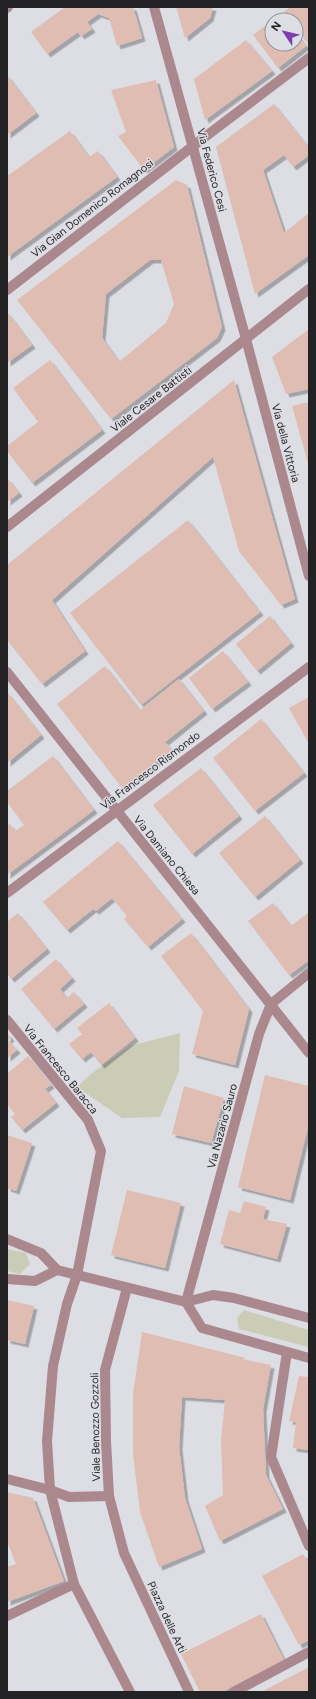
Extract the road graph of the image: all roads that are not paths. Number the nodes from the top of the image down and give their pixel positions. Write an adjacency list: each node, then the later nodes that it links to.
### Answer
1 (154, 7): 3 (street, Via Federico Cesi)
2 (309, 58): 3 (street, Via Gian Domenico Romagnosi)
3 (193, 146): 4 (street, Via Gian Domenico Romagnosi); 6 (street, Via Federico Cesi)
4 (7, 290)
5 (309, 290): 6 (street, Viale Cesare Battisti)
6 (246, 339): 7 (street, Viale Cesare Battisti); 8 (street, Via della Vittoria)
7 (7, 527)
8 (309, 576)
9 (309, 667): 11 (street, Via Francesco Rismondo)
10 (7, 672): 11 (street, Via Damiano Chiesa)
11 (116, 810): 12 (street, Via Francesco Rismondo); 14 (street, Via Damiano Chiesa)
12 (7, 893)
13 (309, 973): 14 (street, Via Nazario Sauro)
14 (271, 1004): 16 (street, Via Damiano Chiesa); 22 (street, Via Nazario Sauro)
15 (7, 1020): 19 (street, Via Francesco Baracca)
16 (309, 1053)
17 (7, 1240): 18 (street)
18 (57, 1270): 19 (street); 20 (street)
19 (77, 1275): 21 (street); 27 (street)
20 (7, 1280)
21 (127, 1288): 22 (street); 28 (street, Viale Benozzo Gozzoli)
22 (186, 1302): 23 (street); 24 (street)
23 (309, 1318)
24 (287, 1352): 25 (street); 29 (street)
25 (309, 1358)
26 (7, 1479): 27 (street, Viale Benozzo Gozzoli)
27 (50, 1490): 28 (street, Viale Benozzo Gozzoli); 31 (street)
28 (109, 1496): 30 (street, Viale Benozzo Gozzoli)
29 (309, 1546)
30 (124, 1553): 35 (street, Piazza delle Arti)
31 (74, 1584): 32 (street); 34 (street)
32 (7, 1616)
33 (309, 1652): 36 (street)
34 (130, 1692)
35 (189, 1692)
36 (234, 1692)

